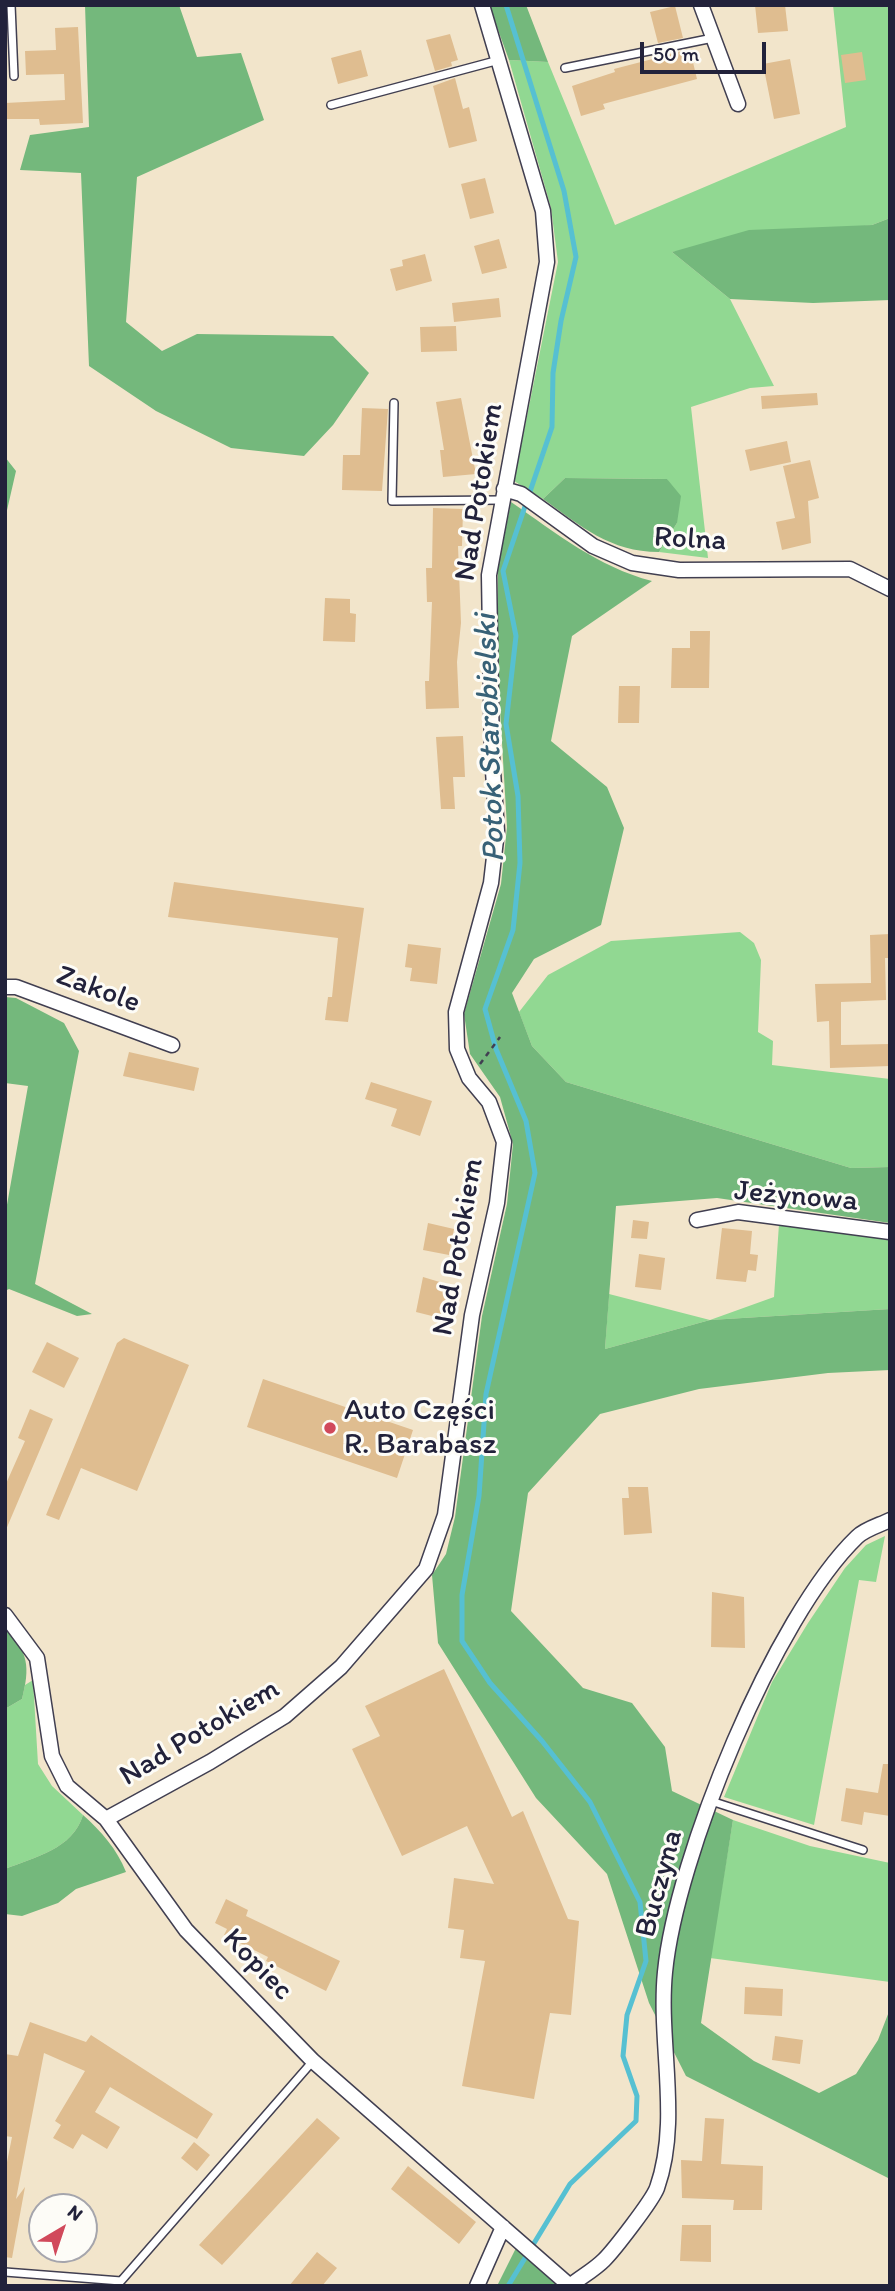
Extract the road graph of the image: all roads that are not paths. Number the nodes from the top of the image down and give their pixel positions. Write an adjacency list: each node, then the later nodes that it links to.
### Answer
1 (11, 5): 7 (lane)
2 (482, 5): 5 (street, Nad Potokiem)
3 (701, 5): 4 (street)
4 (713, 38): 6 (lane); 8 (street)
5 (500, 60): 9 (lane); 11 (street, Nad Potokiem)
6 (565, 68)
7 (14, 76)
8 (738, 104)
9 (331, 105)
10 (394, 403): 11 (lane)
11 (502, 494): 12 (street, Rolna); 20 (street, Nad Potokiem)
12 (890, 589)
13 (5, 987): 14 (street, Zakole)
14 (172, 1045)
15 (697, 1220): 16 (street, Jeżynowa)
16 (890, 1233)
17 (890, 1520): 19 (street, Buczyna)
18 (5, 1615): 20 (street, Kopiec)
19 (711, 1801): 21 (lane); 26 (street, Buczyna)
20 (106, 1819): 22 (street, Kopiec)
21 (863, 1850)
22 (313, 2061): 23 (street, Kopiec); 24 (lane)
23 (503, 2227): 25 (street); 26 (street, Kopiec)
24 (5, 2272)
25 (477, 2286)
26 (570, 2286)

